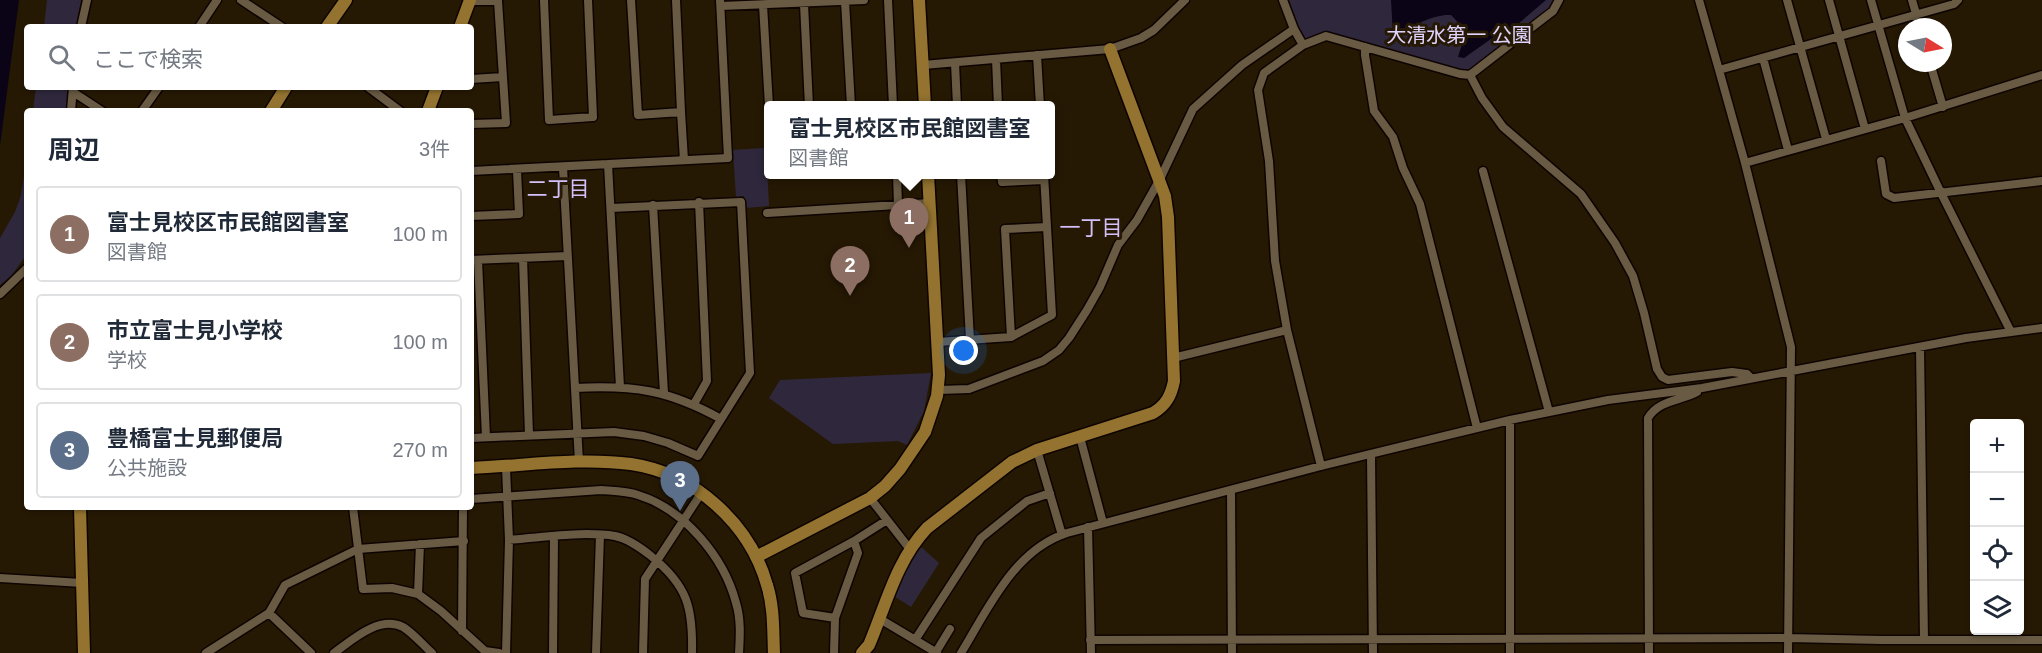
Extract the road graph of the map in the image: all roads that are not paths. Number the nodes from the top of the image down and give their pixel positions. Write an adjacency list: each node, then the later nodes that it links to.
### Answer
1 (87, 0): 28 (street)
2 (218, 0): 29 (street)
3 (241, 0): 30 (street)
4 (346, 0): 31 (street)
5 (544, 0): 6 (street)
6 (588, 0)
7 (631, 0): 71 (street)
8 (676, 0): 71 (street)
9 (864, 0): 22 (street)
10 (888, 0): 59 (street)
11 (919, 0): 44 (street)
12 (1283, 0): 34 (street)
13 (1558, 0): 47 (street)
14 (1699, 0): 45 (street)
15 (1787, 0): 38 (street)
16 (1829, 0): 35 (street)
17 (1871, 0): 33 (street)
18 (1912, 0): 26 (street)
19 (1958, 0): 26 (street)
20 (470, 1): 32 (street); 49 (street)
21 (1181, 1): 39 (street)
22 (845, 2): 24 (street); 58 (street)
23 (721, 3): 25 (street); 77 (street)
24 (804, 4): 25 (street); 57 (street)
25 (763, 5): 56 (street)
26 (1916, 14): 27 (street); 33 (street)
27 (1917, 18)
28 (82, 24)
29 (201, 24)
30 (277, 24)
31 (329, 24)
32 (461, 24)
33 (1878, 27): 35 (street); 72 (street)
34 (1294, 29): 36 (street); 91 (street)
35 (1840, 37): 38 (street); 74 (street)
36 (1303, 45): 37 (street); 108 (street)
37 (1365, 47): 47 (street); 126 (street)
38 (1801, 47): 41 (street); 75 (street)
39 (1110, 49): 40 (street); 91 (street)
40 (1037, 55): 42 (street); 63 (street)
41 (1763, 58): 45 (street); 76 (street)
42 (996, 59): 43 (street); 62 (street)
43 (955, 63): 44 (street); 61 (street)
44 (923, 65): 60 (street)
45 (1719, 70): 79 (street)
46 (1932, 72): 64 (street)
47 (1470, 75): 116 (street)
48 (2042, 75): 64 (street)
49 (503, 77): 50 (street); 73 (street)
50 (474, 79)
51 (73, 90): 65 (street); 66 (street)
52 (157, 90): 67 (street)
53 (284, 90): 68 (street)
54 (372, 90): 69 (street)
55 (436, 90): 70 (street)
56 (769, 101)
57 (810, 101)
58 (851, 101)
59 (893, 101)
60 (925, 101)
61 (957, 101)
62 (998, 101)
63 (1040, 101)
64 (1942, 107): 72 (street)
65 (71, 108)
66 (98, 108)
67 (144, 108)
68 (273, 108)
69 (396, 108)
70 (429, 108)
71 (681, 112): 77 (street)
72 (1905, 118): 74 (street); 93 (street)
73 (474, 124)
74 (1865, 129): 75 (street)
75 (1826, 139): 76 (street)
76 (1788, 150): 79 (street)
77 (684, 160): 80 (street)
78 (1881, 161): 93 (street)
79 (1745, 163): 115 (street)
80 (608, 164): 81 (street); 98 (street)
81 (563, 167): 82 (street); 102 (street)
82 (517, 170): 83 (street); 100 (street)
83 (474, 171)
84 (1483, 171): 123 (street)
85 (897, 179): 97 (street)
86 (928, 179): 95 (street)
87 (961, 179): 111 (street)
88 (1002, 179): 89 (street)
89 (1027, 179)
90 (1044, 179): 101 (street)
91 (1160, 179): 114 (street); 120 (street)
92 (2042, 181): 93 (street)
93 (1941, 193): 109 (street)
94 (699, 202): 96 (street); 122 (street); 124 (street)
95 (930, 203): 97 (street); 112 (street)
96 (653, 205): 98 (street); 121 (street)
97 (898, 205): 99 (street)
98 (611, 208): 117 (street)
99 (767, 213)
100 (474, 216)
101 (1047, 227): 110 (street); 110 (street)
102 (567, 256): 103 (street); 118 (street)
103 (523, 258): 104 (street); 128 (street)
104 (474, 260): 129 (street)
105 (24, 271): 106 (street)
106 (0, 294)
107 (2042, 328): 109 (street)
108 (1287, 330): 114 (street); 135 (street)
109 (2012, 332): 113 (street)
110 (1011, 337): 111 (street)
111 (970, 340): 112 (street)
112 (938, 342): 120 (street)
113 (1920, 347): 115 (street); 173 (street)
114 (1173, 358): 130 (street)
115 (1791, 372): 116 (street); 170 (street)
116 (1751, 378): 119 (street)
117 (620, 387): 118 (street); 121 (street)
118 (575, 388): 127 (street)
119 (1702, 388): 123 (street); 172 (street)
120 (939, 390): 142 (street)
121 (663, 393): 122 (street)
122 (694, 404): 124 (street)
123 (1549, 412): 125 (street)
124 (721, 419): 127 (street)
125 (1510, 420): 126 (street); 171 (street)
126 (1477, 428): 133 (street)
127 (578, 433): 128 (street); 134 (street)
128 (529, 435): 129 (street)
129 (486, 437): 131 (street)
130 (1080, 437): 132 (street); 149 (street)
131 (474, 438)
132 (1037, 450): 140 (street); 158 (street)
133 (1371, 454): 135 (street); 177 (street)
134 (579, 462): 136 (street); 139 (street)
135 (1322, 466): 138 (street)
136 (506, 467): 137 (street); 141 (street)
137 (474, 468)
138 (1232, 490): 149 (street); 176 (street)
139 (702, 492): 148 (street); 160 (street)
140 (1050, 493): 152 (street); 174 (street)
141 (507, 496): 143 (street); 148 (street); 154 (street)
142 (870, 498): 147 (street); 160 (street)
143 (474, 499)
144 (80, 510): 163 (street)
145 (353, 510): 159 (street)
146 (463, 510): 155 (street)
147 (887, 520): 156 (street); 158 (street)
148 (683, 522): 161 (street); 191 (street)
149 (1103, 523): 150 (street)
150 (1088, 527): 152 (street); 175 (street)
151 (600, 535): 153 (street); 161 (street); 188 (street)
152 (1062, 535): 195 (street)
153 (554, 536): 154 (street); 187 (street)
154 (509, 540): 186 (street)
155 (464, 541): 157 (street); 169 (street)
156 (854, 542): 166 (street); 166 (street)
157 (420, 544): 159 (street); 164 (street)
158 (909, 548): 167 (street)
159 (358, 549): 164 (street); 165 (street)
160 (756, 557): 192 (street)
161 (657, 561): 189 (street); 190 (street)
162 (0, 578): 163 (street)
163 (82, 584): 181 (street)
164 (418, 594): 169 (street)
165 (269, 613): 180 (street); 182 (street)
166 (835, 618): 193 (street)
167 (880, 619): 174 (street); 179 (street)
168 (950, 629): 194 (street)
169 (462, 631): 185 (street)
170 (1788, 638): 172 (street); 173 (street); 201 (street)
171 (1510, 639): 172 (street); 177 (street); 199 (street)
172 (1649, 639): 200 (street)
173 (1923, 639): 178 (street)
174 (915, 640): 194 (street)
175 (1090, 640): 176 (street); 196 (street)
176 (1232, 640): 177 (street); 197 (street)
177 (1372, 640): 198 (street)
178 (2042, 640)
179 (869, 650)
180 (211, 652)
181 (84, 653)
182 (311, 653)
183 (334, 653): 184 (street)
184 (432, 653)
185 (499, 653)
186 (506, 653)
187 (553, 653)
188 (596, 653)
189 (643, 653)
190 (692, 653)
191 (739, 653)
192 (774, 653)
193 (834, 653)
194 (936, 653)
195 (961, 653)
196 (1091, 653)
197 (1232, 653)
198 (1372, 653)
199 (1510, 653)
200 (1650, 653)
201 (1788, 653)

